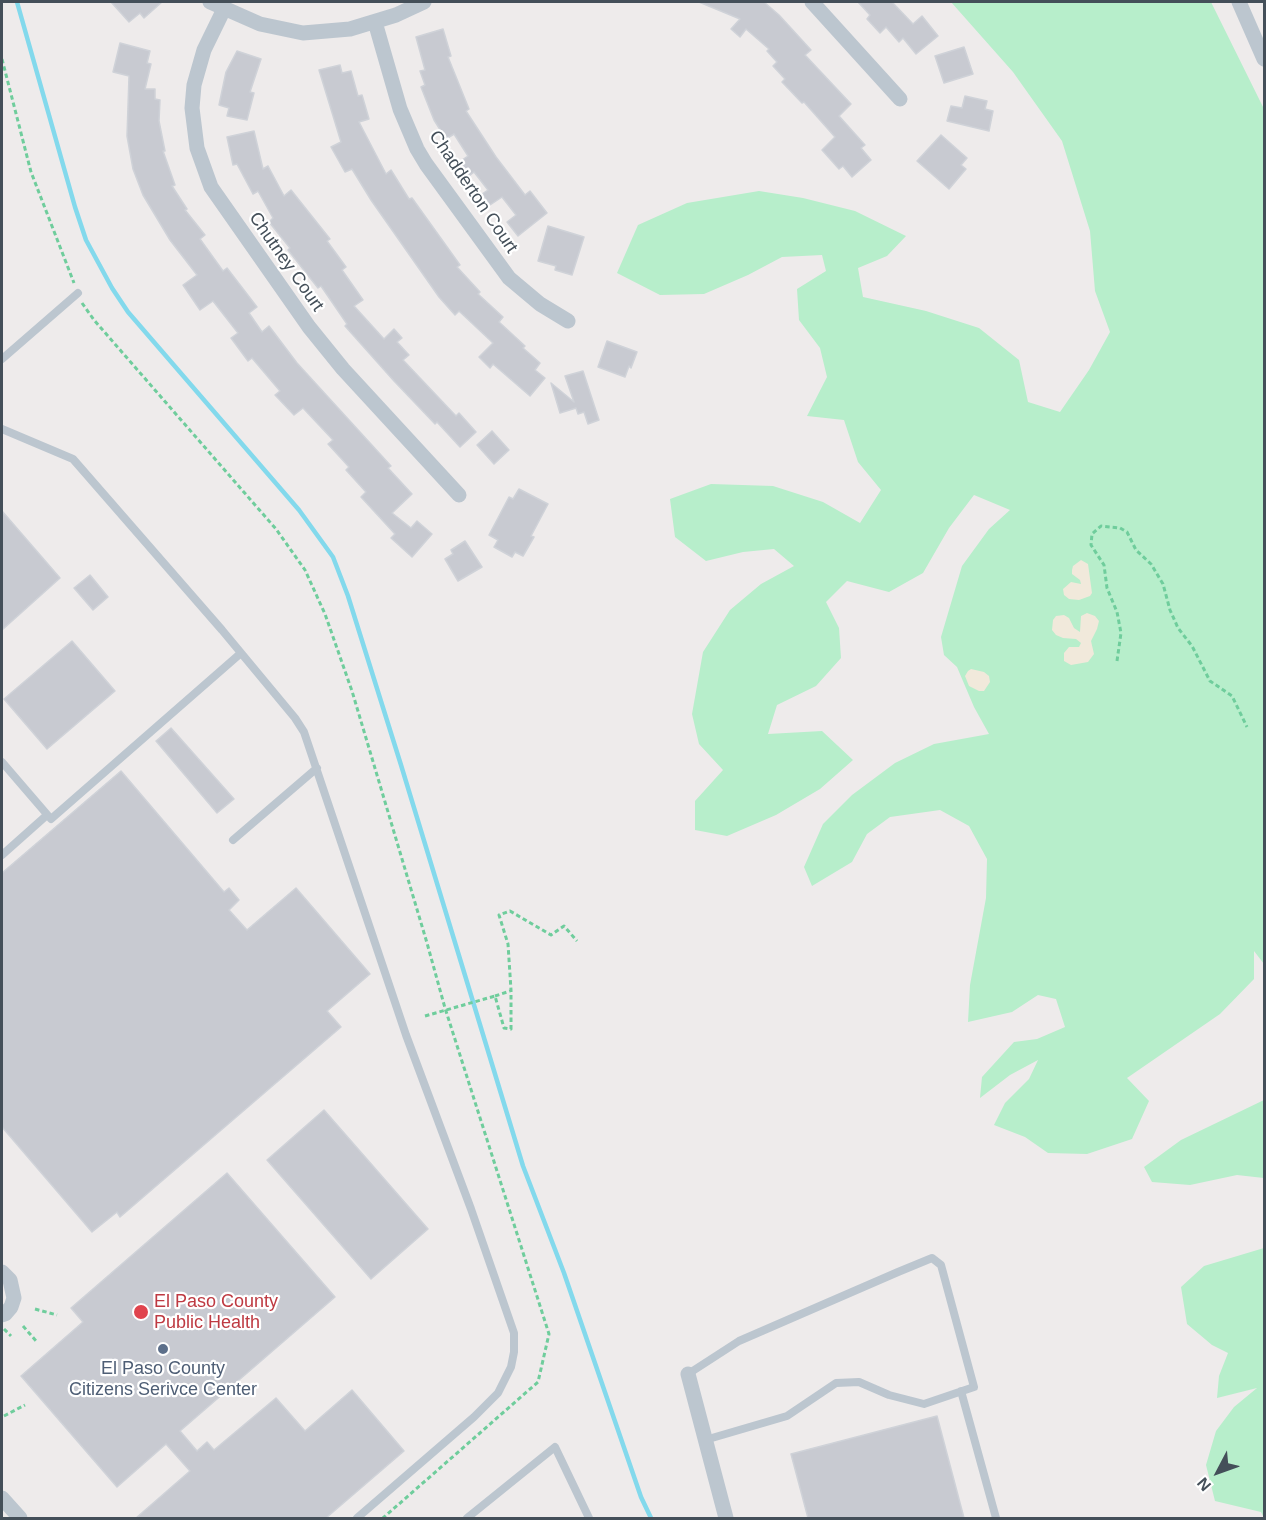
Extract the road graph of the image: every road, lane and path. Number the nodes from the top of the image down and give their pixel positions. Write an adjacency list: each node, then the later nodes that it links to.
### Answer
1 (424, 2): 5 (street)
2 (812, 2): 7 (street)
3 (1239, 2): 6 (street)
4 (217, 5): 5 (street); 12 (street, Chutney Court)
5 (375, 22): 9 (street, Chadderton Court)
6 (1264, 59)
7 (900, 99)
8 (78, 293): 10 (lane)
9 (568, 321)
10 (2, 359)
11 (2, 429): 13 (lane)
12 (459, 495)
13 (241, 653): 17 (lane); 18 (lane)
14 (1117, 661): 15 (path)
15 (1247, 727)
16 (2, 762): 18 (lane)
17 (317, 768): 19 (lane); 40 (lane)
18 (47, 815): 20 (lane)
19 (233, 840)
20 (2, 855)
21 (577, 941): 22 (path)
22 (511, 990): 23 (path); 23 (path)
23 (495, 996): 24 (path)
24 (425, 1016)
25 (2, 1272): 27 (street)
26 (35, 1309): 28 (path)
27 (2, 1315)
28 (57, 1316)
29 (23, 1326): 32 (path)
30 (2, 1327): 31 (path)
31 (11, 1336)
32 (38, 1342)
33 (688, 1374): 34 (lane); 37 (street)
34 (961, 1391): 37 (lane); 44 (lane)
35 (25, 1405): 36 (path)
36 (4, 1416)
37 (705, 1440): 43 (street)
38 (2, 1498): 39 (street)
39 (20, 1518)
40 (357, 1518)
41 (467, 1518): 42 (lane)
42 (589, 1518)
43 (726, 1518)
44 (996, 1518)

